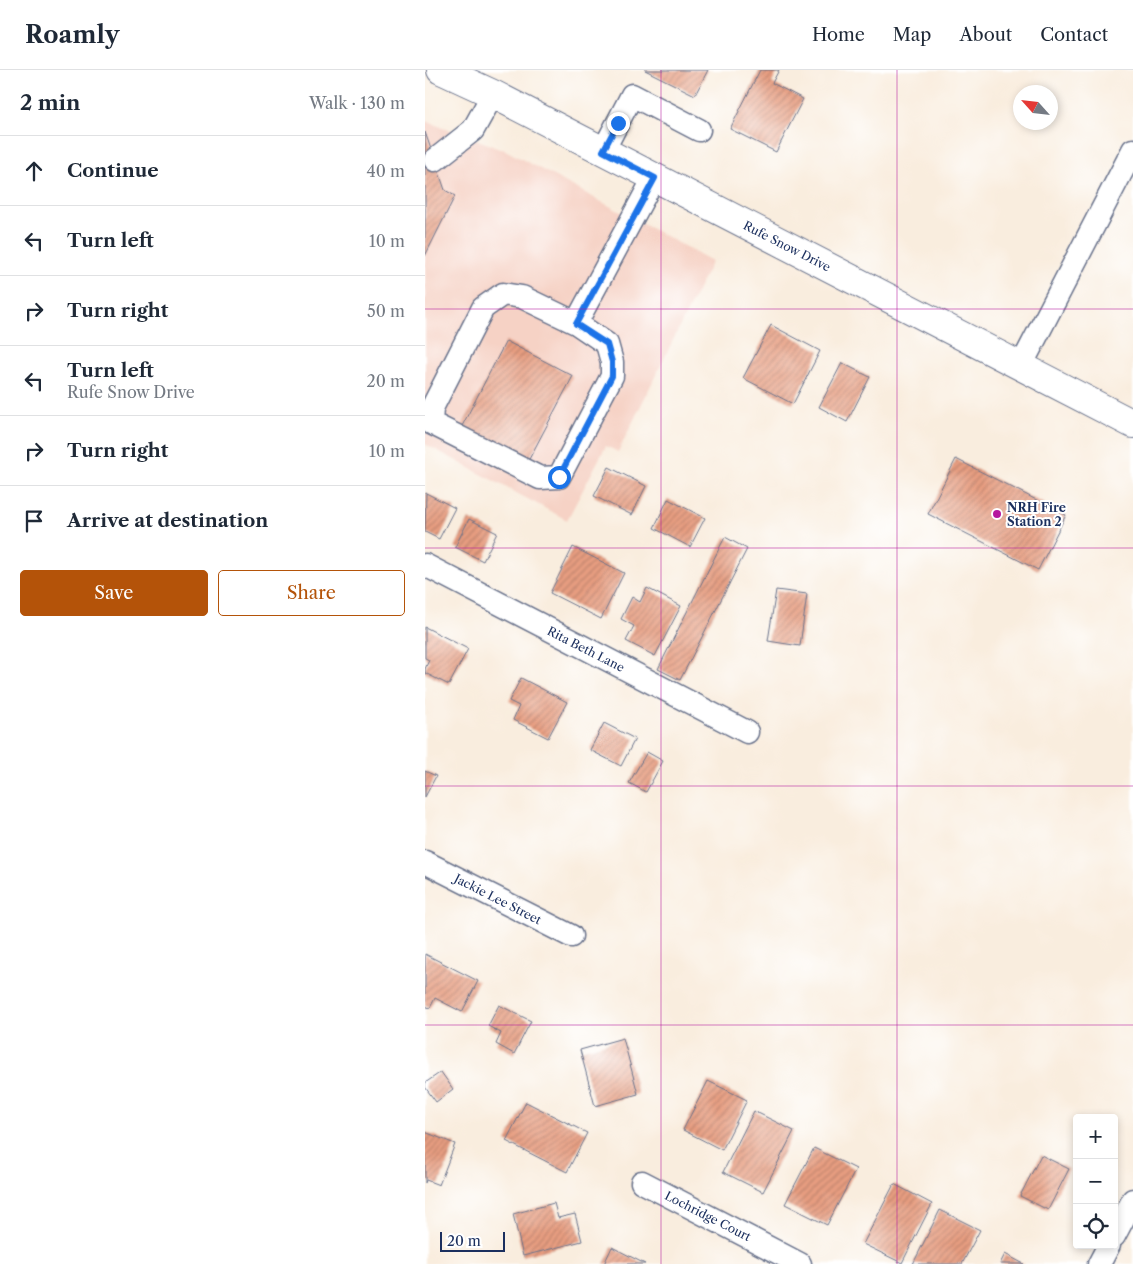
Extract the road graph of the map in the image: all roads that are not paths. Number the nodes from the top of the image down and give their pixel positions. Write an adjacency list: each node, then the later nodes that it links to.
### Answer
1 (453, 73): 2 (main road, Rufe Snow Drive)
2 (493, 94): 5 (main road, Rufe Snow Drive); 6 (street)
3 (699, 130): 5 (street)
4 (1133, 150): 9 (street)
5 (603, 151): 7 (main road, Rufe Snow Drive)
6 (435, 160)
7 (655, 178): 8 (street); 9 (main road, Rufe Snow Drive)
8 (576, 324): 8 (street)
9 (1021, 366): 10 (main road, Rufe Snow Drive)
10 (1133, 424)
11 (425, 565): 12 (street, Rita Beth Lane)
12 (747, 732)
13 (425, 862): 14 (street, Jackie Lee Street)
14 (571, 936)
15 (642, 1182): 19 (street, Lochridge Court)
16 (1133, 1200): 17 (street)
17 (1118, 1228)
18 (1107, 1249): 20 (street)
19 (800, 1264)
20 (1099, 1264)

